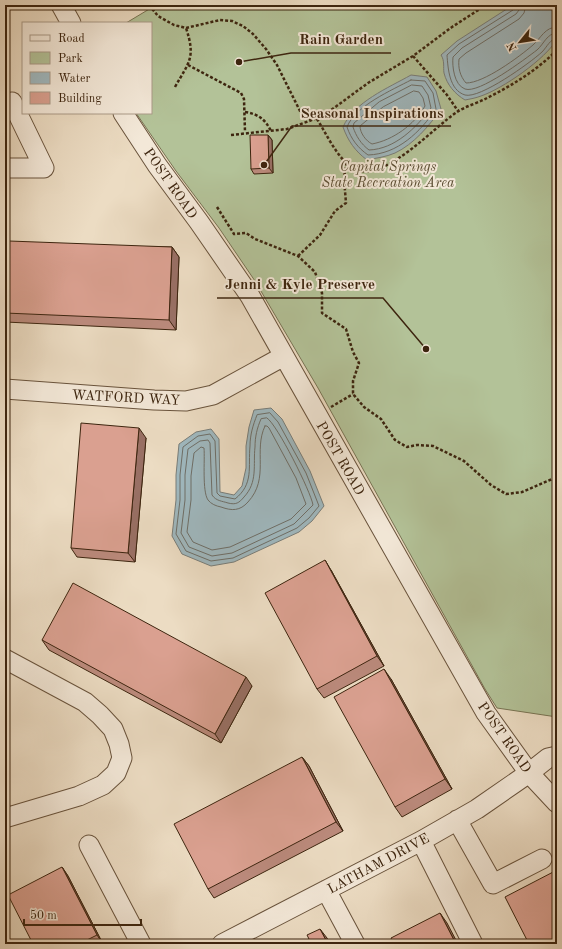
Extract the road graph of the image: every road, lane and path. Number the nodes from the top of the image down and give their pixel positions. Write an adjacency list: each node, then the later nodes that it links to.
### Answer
1 (62, 5): 4 (street)
2 (149, 5): 5 (path)
3 (486, 5): 7 (path)
4 (70, 22)
5 (186, 28): 8 (path); 15 (path)
6 (557, 50): 11 (path)
7 (414, 56): 11 (path); 14 (path)
8 (188, 65): 9 (path); 12 (path)
9 (175, 87)
10 (5, 106): 20 (street)
11 (458, 111): 19 (path)
12 (245, 112): 16 (path); 17 (path)
13 (124, 114): 23 (street, POST ROAD)
14 (317, 119): 15 (path); 19 (path)
15 (312, 121): 16 (path)
16 (271, 131): 17 (path)
17 (245, 132): 18 (path)
18 (231, 135)
19 (346, 163): 22 (path)
20 (5, 168)
21 (217, 208): 22 (path)
22 (298, 256): 25 (path)
23 (284, 356): 24 (street, WATFORD WAY); 26 (street, POST ROAD)
24 (5, 389)
25 (353, 394): 26 (path); 27 (path)
26 (317, 415): 30 (street, POST ROAD)
27 (557, 477)
28 (5, 659): 32 (street)
29 (557, 756): 30 (street, LATHAM DRIVE)
30 (528, 773): 31 (street, POST ROAD); 33 (street, LATHAM DRIVE)
31 (557, 803)
32 (5, 818)
33 (458, 820): 34 (street, LATHAM DRIVE); 36 (street)
34 (422, 841): 37 (street, LATHAM DRIVE); 41 (street)
35 (89, 845): 38 (street)
36 (542, 859)
37 (326, 890): 39 (street, LATHAM DRIVE); 40 (street)
38 (141, 944)
39 (222, 944)
40 (355, 944)
41 (473, 944)

